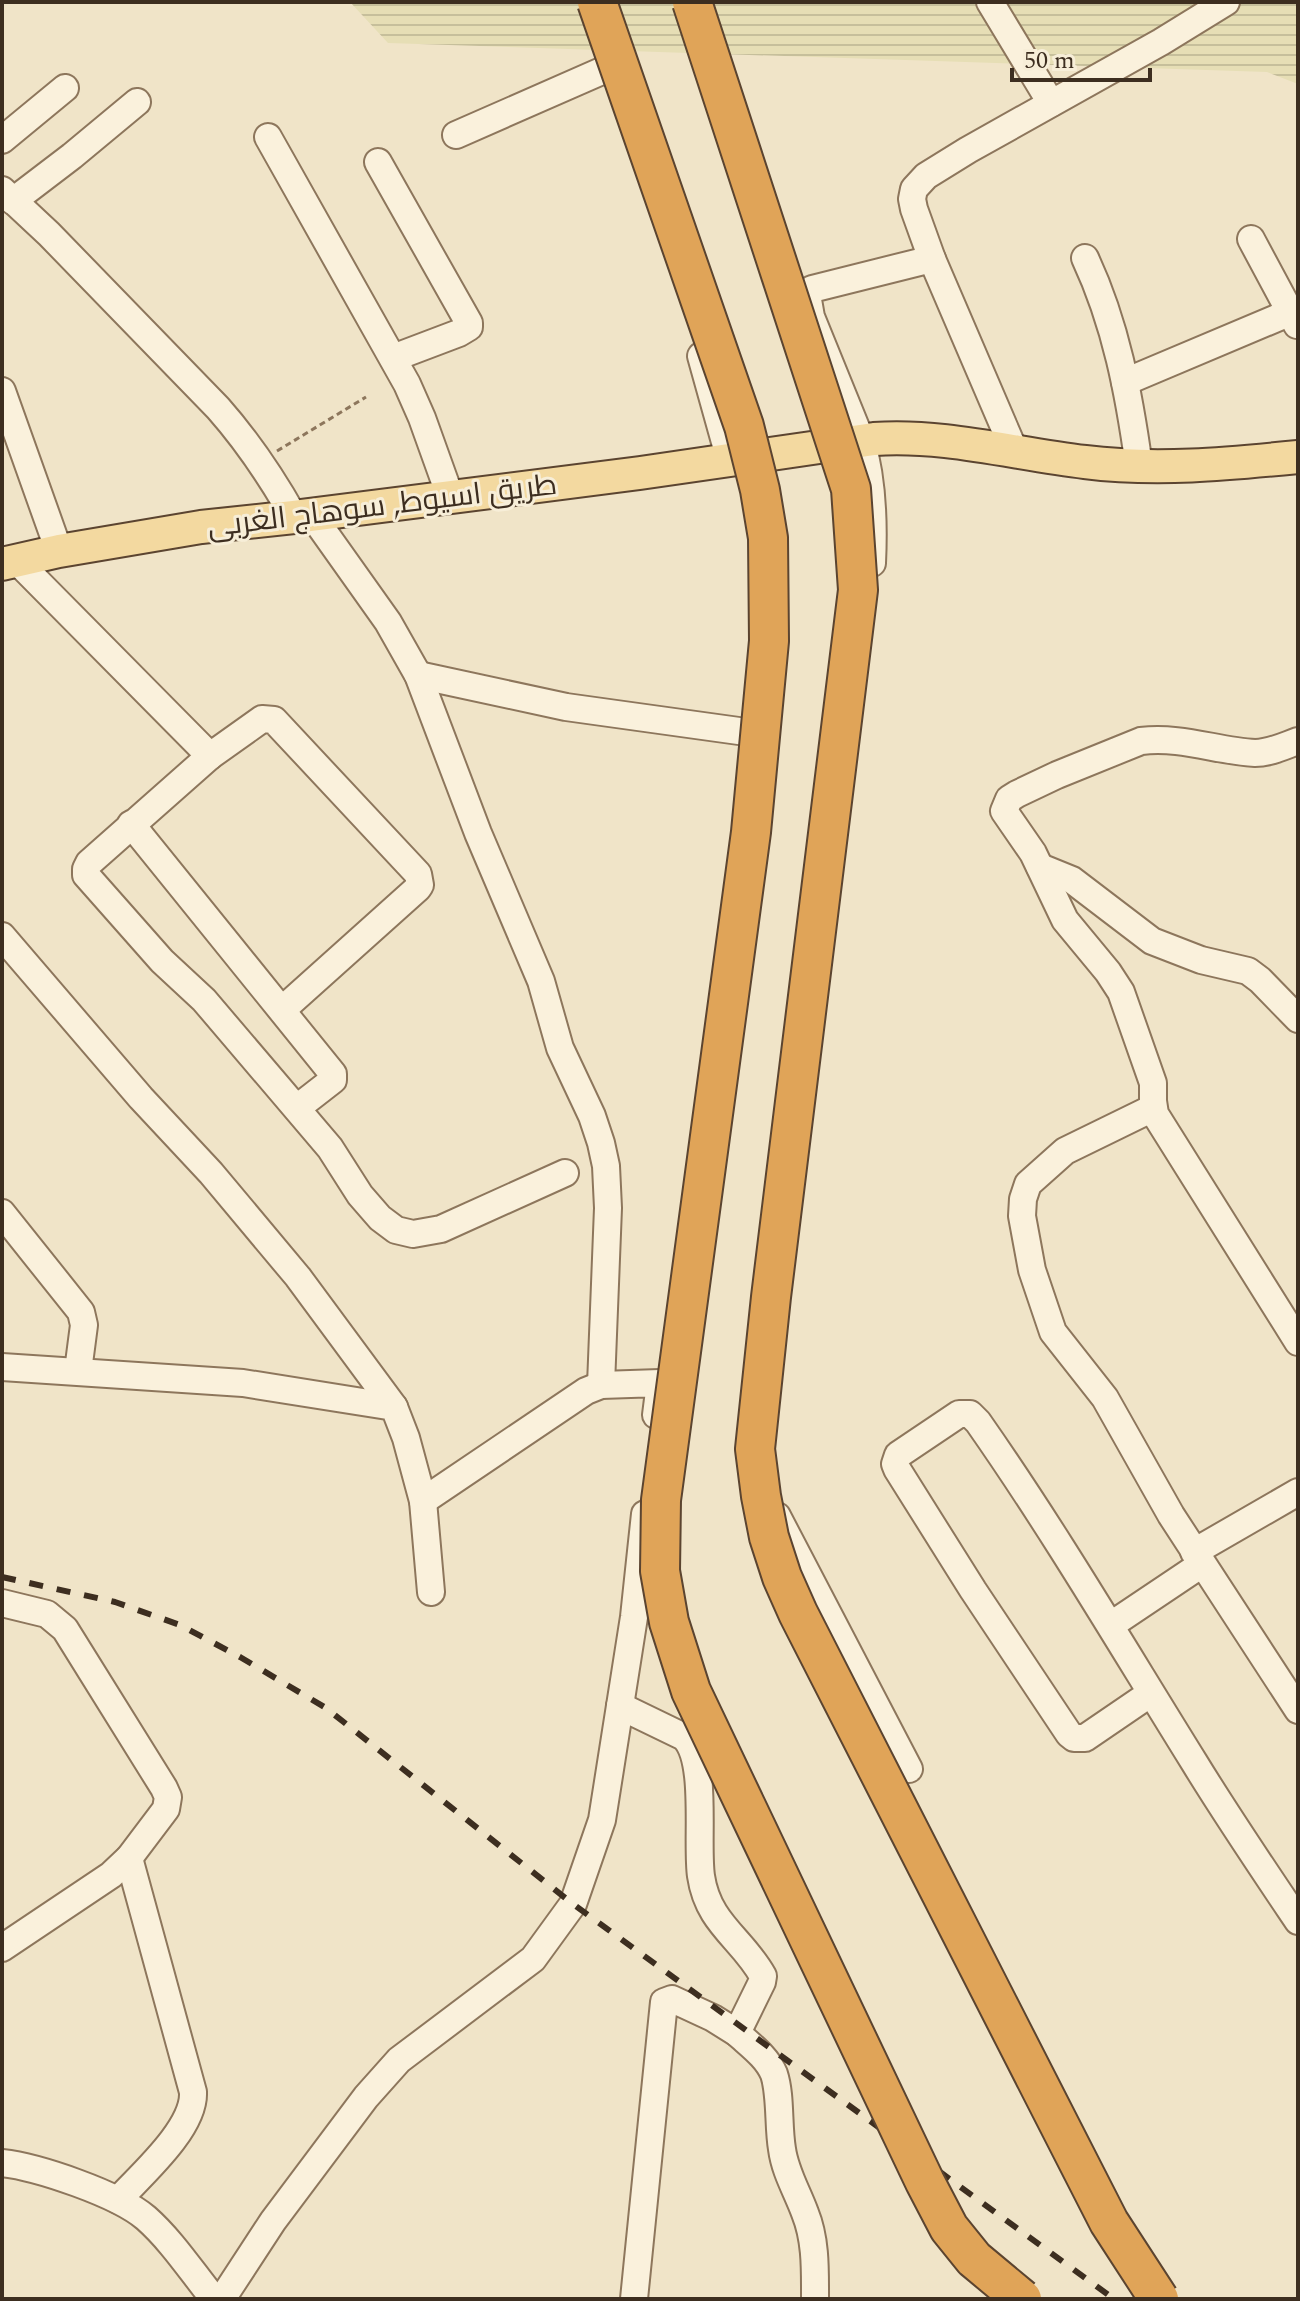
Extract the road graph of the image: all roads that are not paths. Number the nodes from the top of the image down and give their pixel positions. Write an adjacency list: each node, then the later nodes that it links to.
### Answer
1 (583, 2): 6 (street)
2 (597, 2): 70 (highway, bridge)
3 (692, 2): 71 (highway, bridge)
4 (990, 2): 9 (street)
5 (1226, 2): 9 (street)
6 (604, 70): 10 (street); 25 (street)
7 (65, 88): 12 (street)
8 (137, 102): 14 (street)
9 (1051, 103): 17 (street)
10 (456, 135)
11 (268, 137): 19 (street)
12 (2, 140)
13 (378, 162): 19 (street)
14 (8, 195): 28 (street)
15 (1251, 239): 18 (street)
16 (1085, 258): 20 (street)
17 (932, 259): 22 (street); 23 (street)
18 (1294, 320): 20 (street)
19 (393, 358): 27 (street)
20 (1125, 382): 26 (street)
21 (2, 391): 29 (street)
22 (846, 442): 23 (main road, طريق اسيوط, سوهاج الغربى); 25 (main road, طريق اسيوط, سوهاج الغربى); 59 (street)
23 (1014, 450): 26 (main road, طريق اسيوط, سوهاج الغربى)
24 (1298, 457): 26 (main road, طريق اسيوط, سوهاج الغربى)
25 (745, 458): 27 (main road, طريق اسيوط, سوهاج الغربى); 32 (street)
26 (1139, 466)
27 (450, 496): 28 (main road, طريق اسيوط, سوهاج الغربى)
28 (303, 516): 29 (main road, طريق اسيوط, سوهاج الغربى); 31 (street)
29 (59, 551): 30 (main road, طريق اسيوط, سوهاج الغربى)
30 (9, 562): 34 (street)
31 (418, 675): 32 (street); 48 (street)
32 (746, 732): 47 (street)
33 (1298, 741): 36 (street)
34 (210, 756): 35 (street); 38 (street)
35 (131, 824): 38 (street); 40 (street)
36 (1040, 867): 39 (street); 41 (street)
37 (2, 936): 49 (street)
38 (282, 1010): 40 (street)
39 (1298, 1019)
40 (297, 1108): 42 (street)
41 (1153, 1108): 44 (street); 52 (street)
42 (565, 1173)
43 (2, 1213): 46 (street)
44 (1298, 1342)
45 (3, 1366): 46 (street)
46 (78, 1371): 49 (street)
47 (660, 1383): 48 (street); 57 (street)
48 (601, 1385): 51 (street)
49 (394, 1407): 51 (street)
50 (1298, 1492): 52 (street)
51 (423, 1501): 53 (street)
52 (1198, 1558): 55 (street); 58 (street)
53 (431, 1592)
54 (2, 1603): 60 (street)
55 (1111, 1625): 56 (street); 56 (street)
56 (1151, 1693): 61 (street)
57 (620, 1706): 63 (street); 67 (street)
58 (1298, 1710)
59 (909, 1769)
60 (129, 1858): 62 (street); 65 (street)
61 (1298, 1921)
62 (2, 1948)
63 (737, 2033): 68 (street); 69 (street)
64 (2, 2163): 65 (street)
65 (118, 2200): 66 (street)
66 (214, 2299)
67 (222, 2299)
68 (634, 2299)
69 (815, 2299)
70 (1022, 2299)
71 (1159, 2299)

